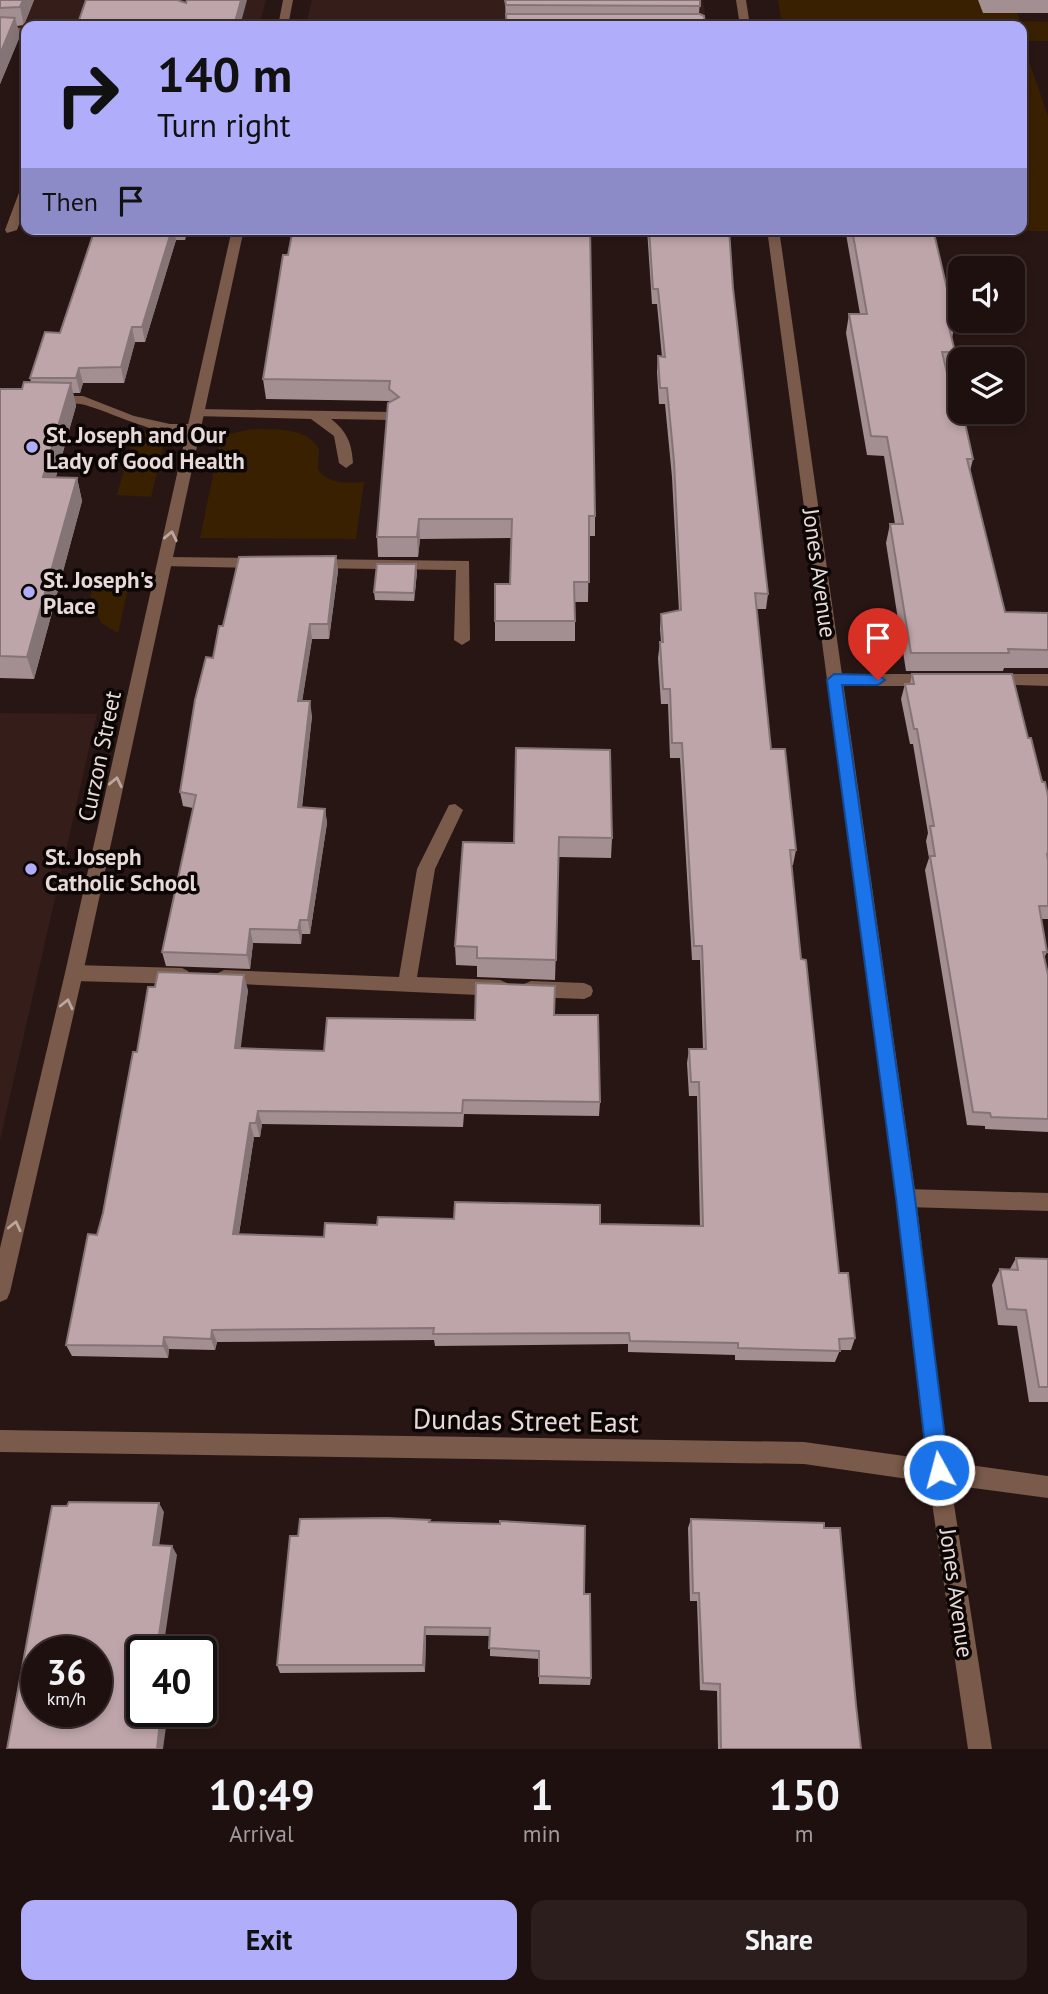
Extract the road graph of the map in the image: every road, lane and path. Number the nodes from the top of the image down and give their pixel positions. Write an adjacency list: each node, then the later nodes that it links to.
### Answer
1 (288, 0): 3 (street)
2 (741, 0): 4 (street)
3 (284, 21)
4 (744, 21)
5 (0, 30): 6 (street)
6 (21, 30)
7 (21, 203): 8 (street)
8 (11, 230)
9 (237, 235): 14 (street, Curzon Street)
10 (773, 235): 20 (street, Jones Avenue)
11 (42, 400): 14 (street)
12 (314, 415): 13 (street); 14 (street); 15 (street)
13 (391, 416)
14 (196, 421): 16 (street, Curzon Street, one-way to 14)
15 (346, 463)
16 (166, 562): 17 (street); 23 (street, Curzon Street, one-way to 16)
17 (272, 563)
18 (300, 564): 19 (street)
19 (462, 640)
20 (834, 680): 21 (street); 26 (street, Jones Avenue)
21 (1048, 680)
22 (455, 810): 24 (street)
23 (74, 973): 24 (street); 28 (street, Curzon Street, one-way to 23)
24 (407, 985): 25 (street)
25 (584, 991)
26 (906, 1198): 27 (street); 30 (street, Jones Avenue)
27 (1048, 1202)
28 (0, 1292)
29 (0, 1441): 30 (street, Dundas Street East)
30 (939, 1470): 31 (street, Dundas Street East); 32 (street, Jones Avenue)
31 (1048, 1487)
32 (980, 1749)

